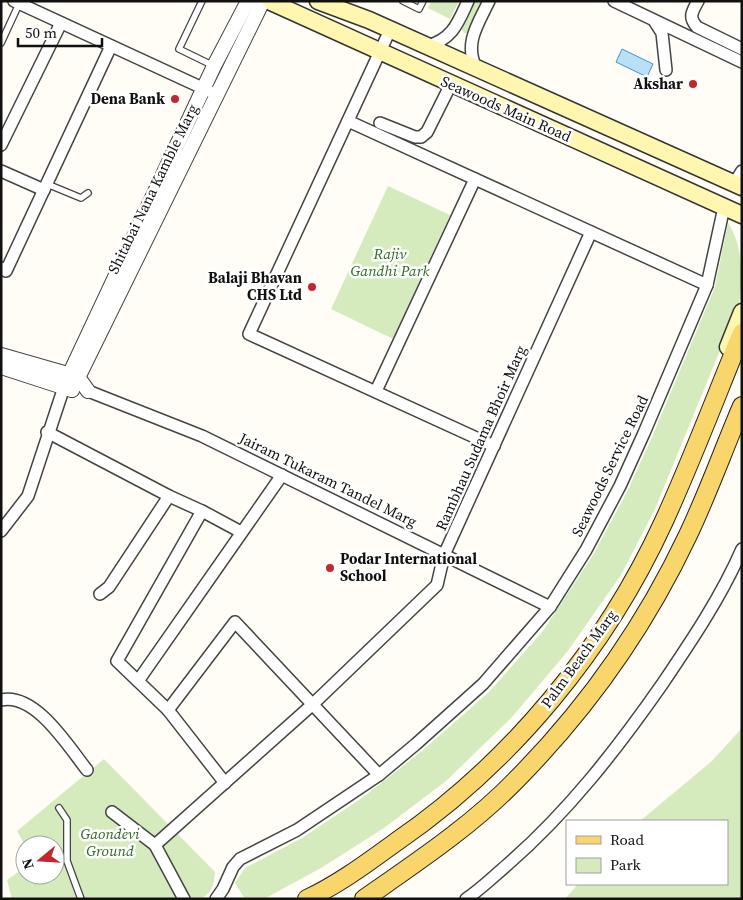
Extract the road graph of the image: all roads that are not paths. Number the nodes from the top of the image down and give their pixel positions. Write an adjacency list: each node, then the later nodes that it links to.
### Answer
1 (202, 1): 20 (lane)
2 (318, 1): 13 (main road, Seawoods Main Road)
3 (403, 1): 4 (lane)
4 (423, 1)
5 (468, 1): 16 (street)
6 (489, 1): 21 (street)
7 (614, 1): 11 (street)
8 (698, 1): 17 (street)
9 (17, 2): 12 (street); 14 (lane)
10 (262, 2): 18 (main road, Seawoods Main Road); 20 (street, Shitabai Nana Kamble Marg); 25 (street, Shitabai Nana Kamble Marg)
11 (652, 20): 19 (street); 22 (street)
12 (61, 23): 15 (street); 28 (street)
13 (390, 30): 16 (main road, Seawoods Main Road); 18 (street)
14 (1, 43)
15 (111, 46): 24 (street); 32 (street)
16 (427, 46): 21 (main road, Seawoods Main Road)
17 (742, 49)
18 (379, 52): 23 (main road, Seawoods Main Road); 26 (street)
19 (742, 62)
20 (214, 66): 24 (street, Shitabai Nana Kamble Marg)
21 (476, 68): 31 (main road, Seawoods Main Road)
22 (666, 70)
23 (451, 84): 27 (street); 34 (main road, Seawoods Main Road)
24 (204, 89): 25 (street); 44 (street, Shitabai Nana Kamble Marg)
25 (218, 95): 44 (street, Shitabai Nana Kamble Marg)
26 (348, 121): 30 (street); 46 (street)
27 (380, 123)
28 (1, 145)
29 (1, 171): 32 (street)
30 (475, 179): 37 (street); 46 (street)
31 (740, 182)
32 (45, 187): 33 (lane); 38 (street)
33 (88, 193)
34 (724, 206): 35 (main road, Seawoods Main Road); 36 (main road); 39 (street, Seawoods Service Road)
35 (742, 214)
36 (742, 227)
37 (591, 232): 39 (street); 50 (street, Rambhau Sudama Bhoir Marg)
38 (1, 268)
39 (707, 285): 59 (street, Seawoods Service Road)
40 (742, 312): 47 (main road)
41 (742, 333): 47 (main road, Palm Beach Marg)
42 (1, 355): 44 (street)
43 (1, 367): 44 (street)
44 (71, 382): 45 (street, Jairam Tukaram Tandel Marg); 49 (street)
45 (88, 391): 51 (street, Jairam Tukaram Tandel Marg)
46 (376, 391): 50 (street)
47 (716, 397): 73 (main road, Palm Beach Marg)
48 (742, 406): 74 (main road, Palm Beach Marg)
49 (47, 432): 52 (street); 54 (street)
50 (494, 446): 57 (street, Rambhau Sudama Bhoir Marg)
51 (282, 475): 55 (street); 57 (street, Jairam Tukaram Tandel Marg)
52 (169, 496): 53 (street); 58 (street)
53 (202, 511): 55 (street); 60 (street)
54 (1, 531)
55 (242, 532): 60 (street)
56 (742, 549): 75 (street)
57 (444, 555): 59 (street, Jairam Tukaram Tandel Marg); 62 (street, Rambhau Sudama Bhoir Marg)
58 (100, 594)
59 (550, 607): 65 (street, Seawoods Service Road)
60 (138, 681): 63 (street)
61 (1, 700): 64 (street)
62 (313, 704): 63 (street); 65 (street); 66 (street, Rambhau Sudama Bhoir Marg)
63 (168, 710): 66 (street)
64 (86, 770)
65 (378, 774): 72 (street, Seawoods Service Road)
66 (225, 784): 69 (street, Rambhau Sudama Bhoir Marg)
67 (59, 808): 70 (lane)
68 (112, 812): 69 (street)
69 (155, 845): 71 (street)
70 (81, 899)
71 (184, 899)
72 (216, 899)
73 (307, 899)
74 (364, 899)
75 (466, 899)

